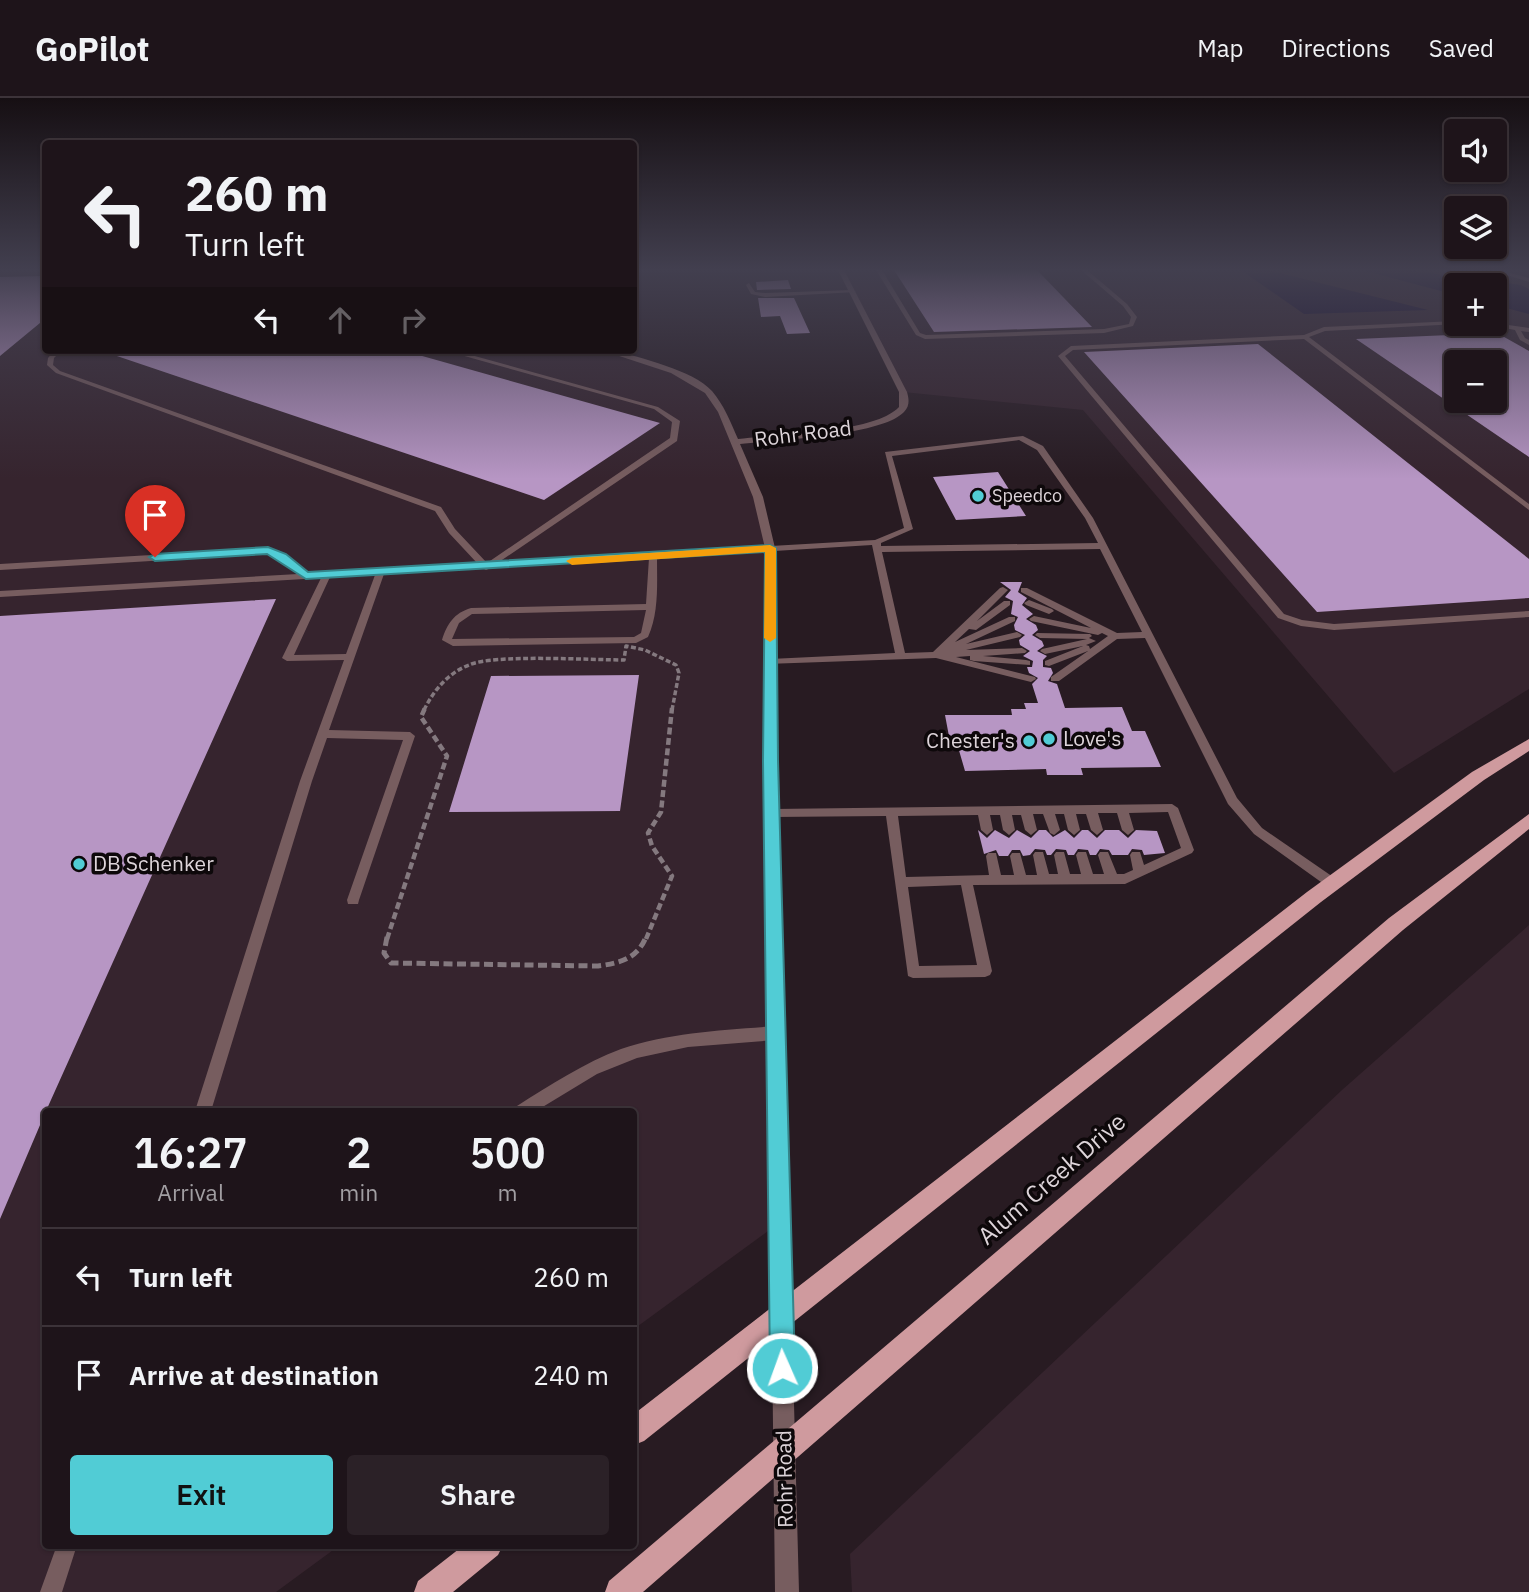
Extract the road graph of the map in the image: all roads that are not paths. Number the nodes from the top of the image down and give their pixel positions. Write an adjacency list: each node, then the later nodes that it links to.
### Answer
1 (877, 340): 7 (street, Rohr Road)
2 (1239, 340): 24 (lane)
3 (1309, 340): 8 (lane)
4 (55, 354): 14 (lane)
5 (460, 354): 14 (lane)
6 (619, 354): 7 (street)
7 (734, 442): 11 (street, Rohr Road)
8 (1529, 508)
9 (877, 545): 10 (lane); 10 (lane); 11 (lane); 34 (lane)
10 (1104, 546): 29 (lane)
11 (770, 548): 12 (lane); 36 (street, Rohr Road)
12 (653, 556): 14 (lane); 23 (lane)
13 (0, 566): 17 (lane)
14 (486, 567): 15 (lane)
15 (380, 573): 16 (lane); 35 (lane)
16 (327, 575): 17 (lane); 35 (lane)
17 (306, 576): 20 (lane)
18 (1003, 590): 33 (lane)
19 (1024, 590): 30 (lane)
20 (0, 594)
21 (1007, 603): 33 (lane)
22 (1029, 603): 30 (lane)
23 (651, 607): 23 (lane)
24 (1529, 614)
25 (1012, 619): 33 (lane)
26 (1034, 619): 30 (lane)
27 (1017, 635): 33 (lane)
28 (1040, 635): 30 (lane)
29 (1148, 635): 30 (lane); 76 (lane)
30 (1115, 636): 32 (lane); 38 (lane); 40 (lane)
31 (1022, 651): 33 (lane)
32 (1045, 651)
33 (936, 655): 34 (lane); 37 (lane); 39 (lane)
34 (901, 656): 36 (lane)
35 (351, 657): 41 (lane)
36 (770, 662): 51 (street, Rohr Road)
37 (1026, 663)
38 (1049, 663)
39 (1031, 679)
40 (1055, 679)
41 (323, 734): 77 (lane); 79 (lane)
42 (1529, 744): 76 (main road)
43 (1091, 808): 44 (lane); 48 (lane); 58 (lane)
44 (1121, 808): 59 (lane); 67 (lane)
45 (1005, 809): 46 (lane); 49 (lane); 54 (lane)
46 (1026, 809): 47 (lane); 55 (lane)
47 (1047, 809): 48 (lane); 56 (lane)
48 (1069, 809): 57 (lane)
49 (982, 810): 50 (lane); 53 (lane)
50 (891, 812): 51 (lane); 75 (lane)
51 (773, 813): 78 (street, Rohr Road)
52 (1529, 820): 83 (main road, Alum Creek Drive)
53 (987, 830)
54 (1010, 830)
55 (1031, 830)
56 (1054, 830)
57 (1074, 830)
58 (1097, 830)
59 (1128, 830)
60 (1038, 855): 68 (lane)
61 (1060, 855): 69 (lane)
62 (1082, 855): 70 (lane)
63 (1104, 855): 71 (lane)
64 (1136, 855): 67 (lane)
65 (992, 856): 73 (lane)
66 (1016, 856): 74 (lane)
67 (1140, 872): 71 (lane)
68 (1044, 879): 69 (lane); 74 (lane)
69 (1065, 879): 70 (lane)
70 (1088, 879): 71 (lane)
71 (1112, 879)
72 (967, 880): 73 (lane); 75 (lane); 75 (lane)
73 (996, 880): 74 (lane)
74 (1021, 880)
75 (900, 882)
76 (1332, 883): 81 (main road)
77 (353, 900)
78 (776, 1033): 80 (lane); 81 (street, Rohr Road)
79 (204, 1108)
80 (527, 1108)
81 (780, 1315): 82 (main road); 83 (street, Rohr Road)
82 (637, 1429)
83 (785, 1449): 88 (main road, Alum Creek Drive); 89 (street, Rohr Road)
84 (66, 1549): 86 (lane)
85 (483, 1549): 87 (main road)
86 (51, 1592)
87 (429, 1592)
88 (620, 1592)
89 (787, 1592)

